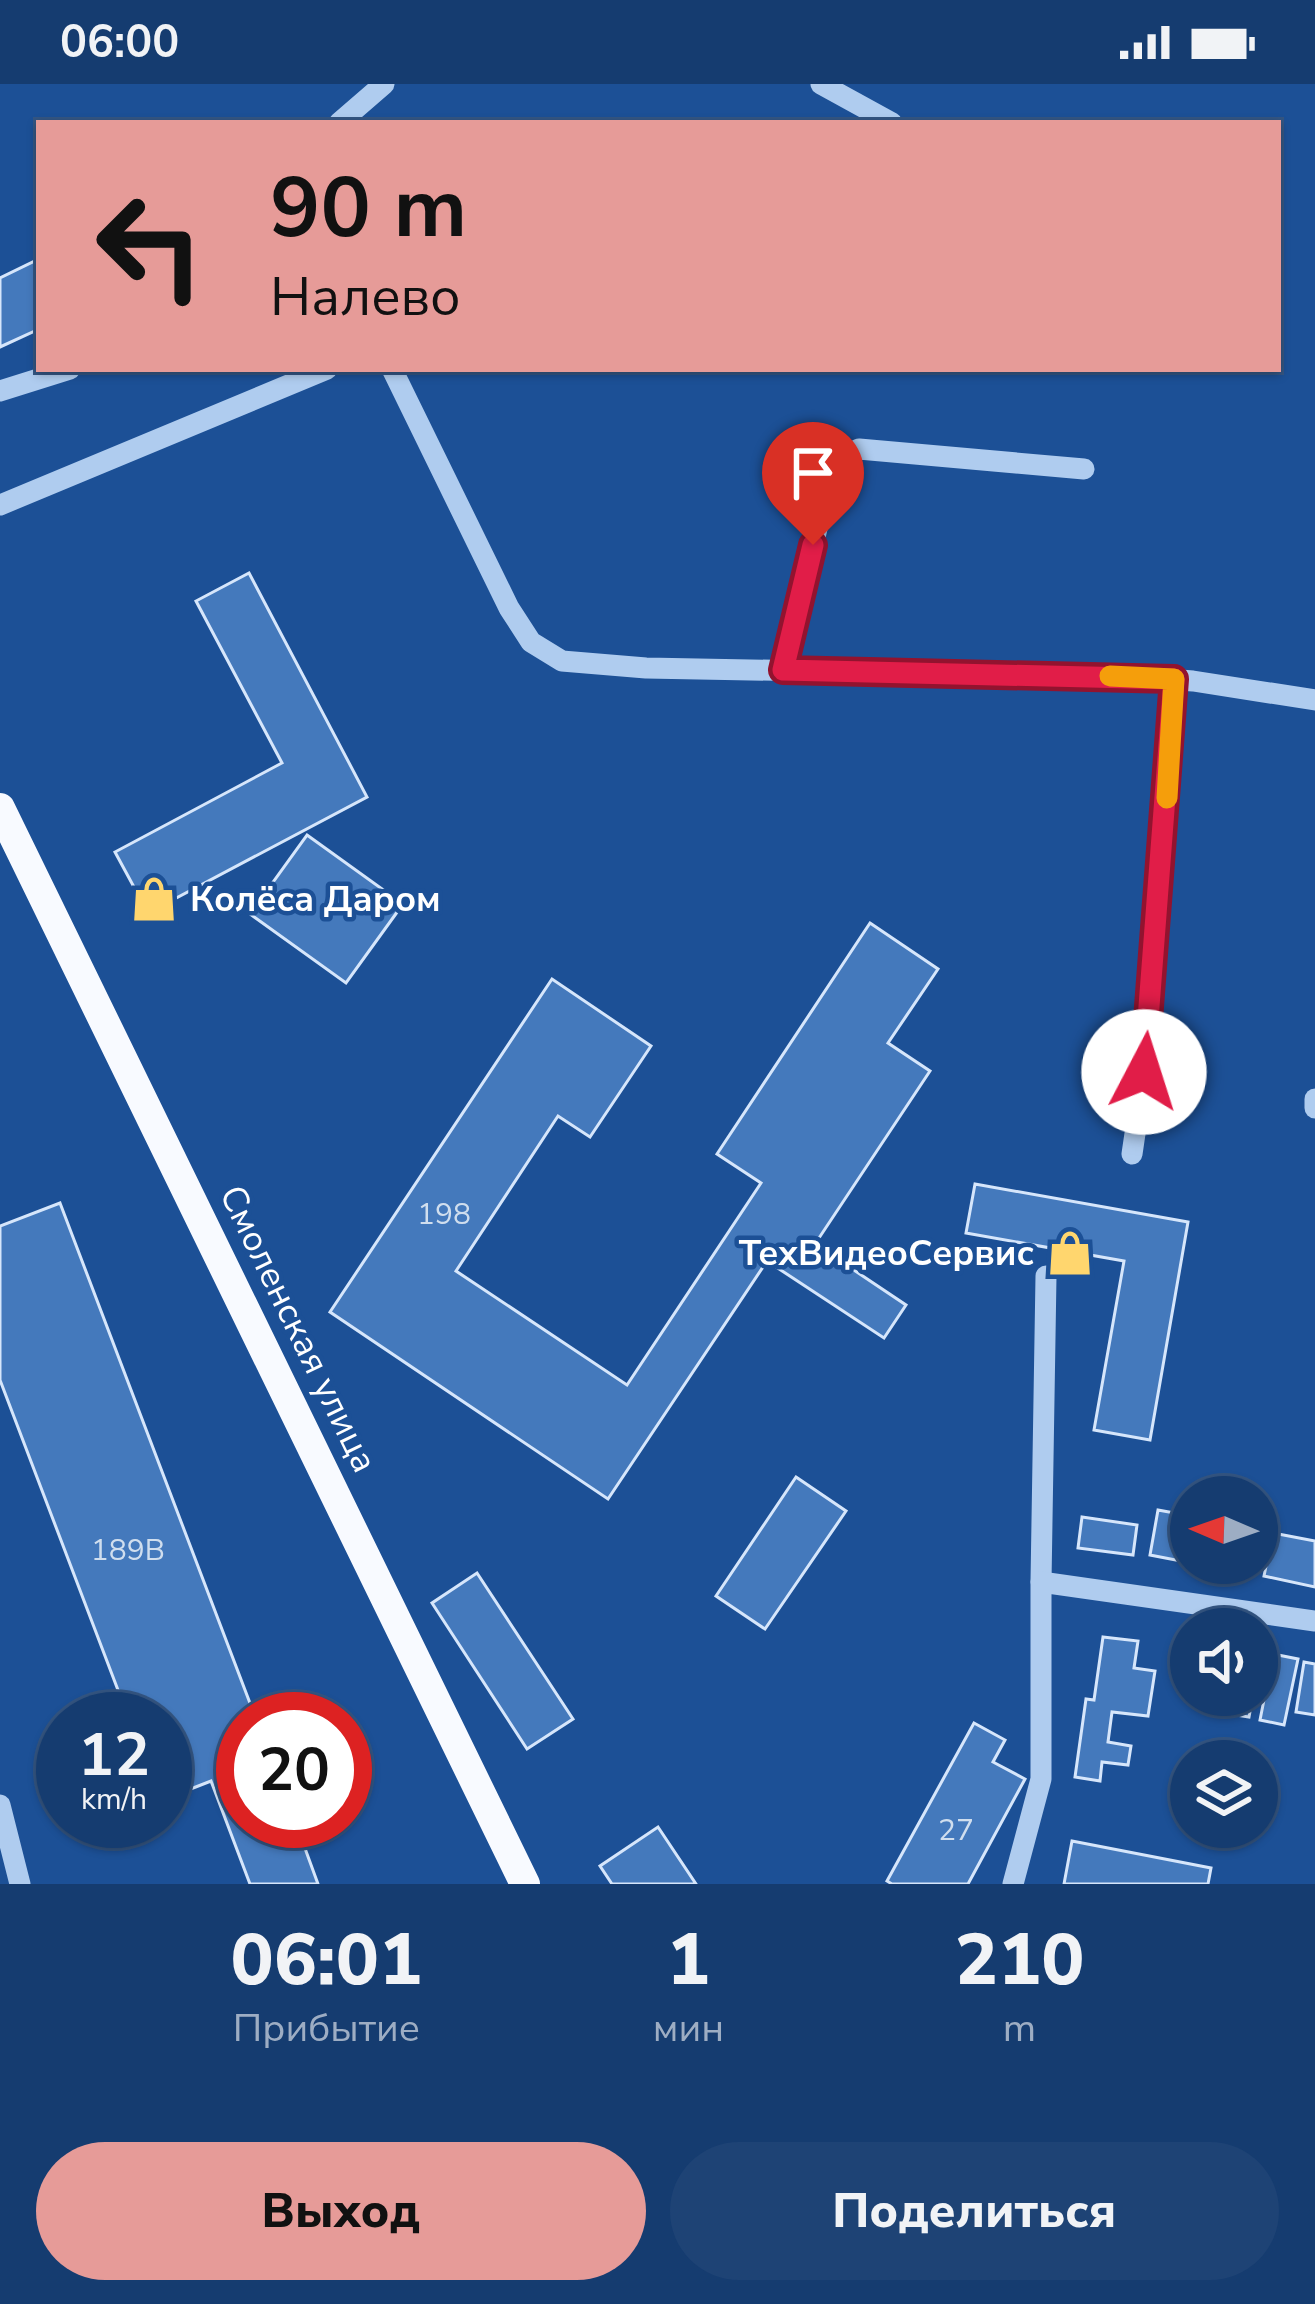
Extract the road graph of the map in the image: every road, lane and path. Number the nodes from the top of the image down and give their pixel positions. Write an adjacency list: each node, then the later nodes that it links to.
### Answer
1 (385, 84): 3 (street)
2 (821, 84): 4 (street)
3 (343, 120)
4 (887, 120)
5 (60, 372): 8 (street)
6 (320, 372): 10 (street)
7 (393, 372): 11 (street)
8 (0, 391)
9 (1084, 470): 11 (street)
10 (0, 505)
11 (783, 670): 12 (street)
12 (1174, 679): 13 (street); 15 (street)
13 (1315, 700)
14 (0, 808): 21 (main road, Смоленская улица)
15 (1132, 1154)
16 (1046, 1276): 17 (street)
17 (1041, 1582): 18 (street); 22 (street)
18 (1315, 1621)
19 (0, 1805): 20 (street)
20 (20, 1884)
21 (525, 1884)
22 (1013, 1884)

